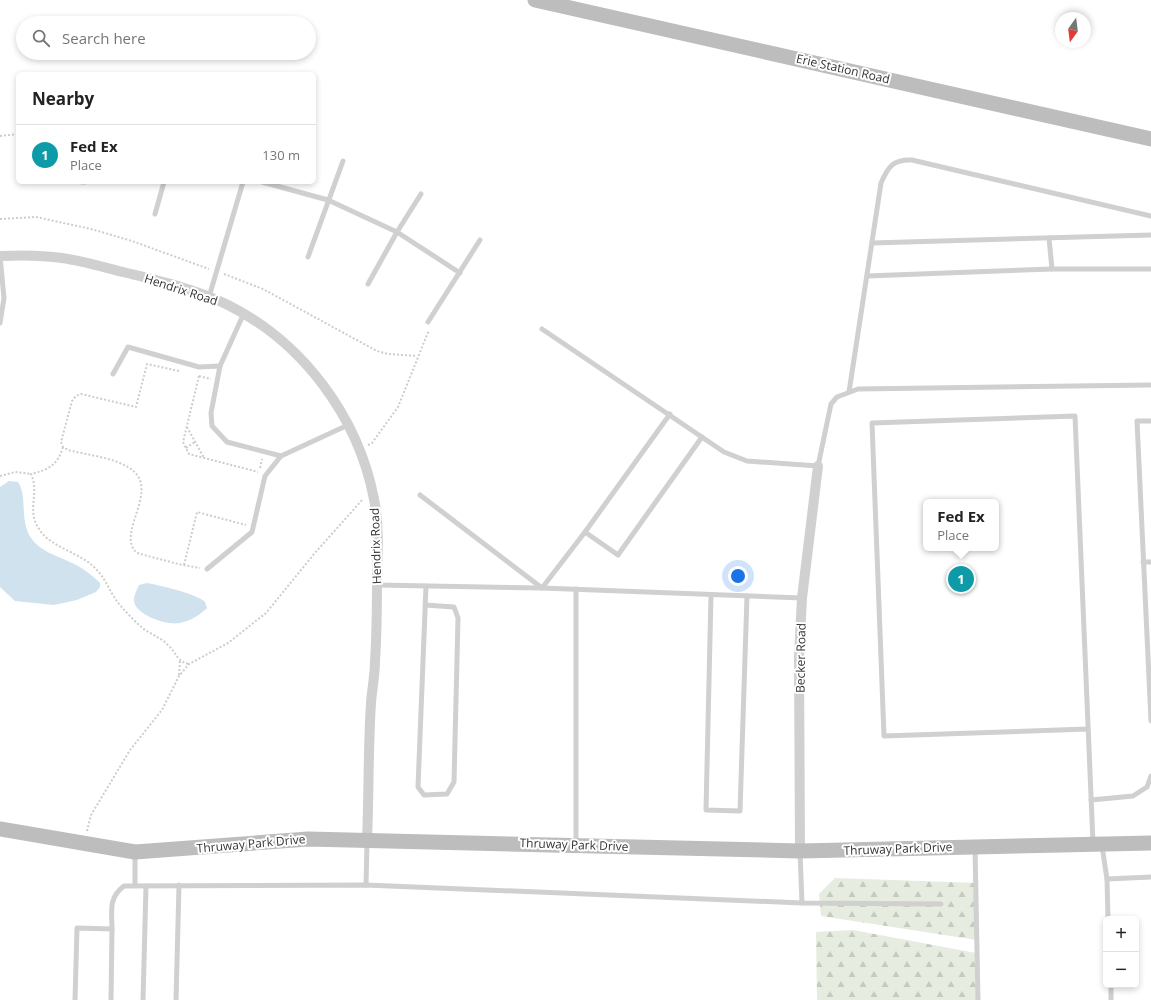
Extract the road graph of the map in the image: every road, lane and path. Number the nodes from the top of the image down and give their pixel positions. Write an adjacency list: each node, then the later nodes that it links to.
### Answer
1 (535, 0): 4 (main road, Erie Station Road)
2 (16, 134): 3 (path)
3 (0, 136)
4 (1151, 139)
5 (343, 161): 10 (lane)
6 (163, 184): 11 (lane)
7 (242, 184): 23 (lane)
8 (269, 184): 10 (lane)
9 (421, 194): 14 (lane)
10 (328, 200): 14 (lane); 20 (lane)
11 (155, 214)
12 (1151, 216): 18 (lane)
13 (0, 219): 23 (path)
14 (397, 232): 24 (lane); 26 (lane)
15 (1151, 235): 16 (lane)
16 (1049, 238): 18 (lane); 21 (lane)
17 (480, 240): 24 (lane)
18 (872, 243): 25 (lane)
19 (0, 256): 27 (street, Hendrix Road); 30 (lane)
20 (308, 257)
21 (1052, 269): 22 (lane); 25 (lane)
22 (1151, 269)
23 (216, 272): 27 (lane); 32 (path)
24 (460, 273): 29 (lane)
25 (867, 276): 40 (lane)
26 (368, 284)
27 (209, 298): 28 (street, Hendrix Road)
28 (244, 313): 33 (lane); 43 (street, Hendrix Road)
29 (428, 322): 32 (path)
30 (0, 323)
31 (542, 330): 41 (lane)
32 (417, 356): 49 (path)
33 (220, 366): 35 (lane); 38 (lane)
34 (184, 373): 47 (path)
35 (113, 374)
36 (192, 374): 37 (path)
37 (199, 376): 38 (path); 44 (path)
38 (218, 381): 50 (lane)
39 (1151, 385): 40 (lane)
40 (849, 392): 52 (lane)
41 (670, 414): 45 (lane); 59 (lane)
42 (1151, 421): 60 (lane)
43 (348, 425): 49 (street, Hendrix Road); 50 (lane)
44 (187, 426): 46 (path); 48 (path)
45 (702, 437): 52 (lane); 59 (lane)
46 (195, 442): 48 (path); 51 (path)
47 (63, 447): 54 (path); 62 (path)
48 (186, 448): 51 (path)
49 (359, 449): 56 (street, Hendrix Road)
50 (281, 456): 58 (lane)
51 (204, 458): 53 (path)
52 (818, 466): 70 (street, Becker Road)
53 (259, 472)
54 (30, 474): 55 (path); 72 (path)
55 (0, 476)
56 (372, 493): 64 (street, Hendrix Road); 73 (path)
57 (420, 495): 66 (lane)
58 (253, 526): 62 (path); 63 (lane)
59 (585, 532): 66 (lane)
60 (1143, 562): 61 (lane); 75 (lane)
61 (1151, 562)
62 (184, 565): 63 (path)
63 (206, 569)
64 (377, 585): 65 (lane); 80 (street, Hendrix Road)
65 (426, 586): 66 (lane); 71 (lane)
66 (542, 588): 67 (lane)
67 (576, 589): 68 (lane); 84 (lane)
68 (711, 595): 69 (lane); 69 (lane)
69 (747, 596): 70 (lane)
70 (802, 598): 86 (street, Becker Road)
71 (425, 605): 71 (lane)
72 (180, 661): 73 (path); 74 (path)
73 (189, 664): 74 (path)
74 (179, 676): 82 (path)
75 (1151, 721)
76 (1087, 729): 76 (lane); 78 (lane)
77 (1151, 776): 78 (lane)
78 (1091, 800): 83 (lane)
79 (0, 829): 82 (main road, Thruway Park Drive)
80 (367, 840): 84 (main road, Thruway Park Drive); 87 (main road, Thruway Park Drive); 92 (lane)
81 (1151, 843): 83 (main road, Thruway Park Drive)
82 (84, 844): 87 (main road, Thruway Park Drive)
83 (1097, 844): 85 (main road, Thruway Park Drive); 89 (lane)
84 (576, 845): 86 (main road, Thruway Park Drive)
85 (974, 847): 86 (main road, Thruway Park Drive); 103 (lane)
86 (800, 851): 94 (lane)
87 (134, 852): 90 (lane)
88 (1151, 877): 89 (lane)
89 (1107, 879): 96 (lane)
90 (135, 885): 93 (lane); 97 (lane)
91 (179, 885): 92 (lane); 93 (lane); 102 (lane)
92 (366, 885): 94 (lane)
93 (146, 886): 101 (lane)
94 (802, 903): 95 (lane)
95 (941, 904)
96 (1108, 916)
97 (112, 929): 99 (lane); 100 (lane)
98 (1111, 988): 104 (lane)
99 (75, 1000)
100 (111, 1000)
101 (143, 1000)
102 (176, 1000)
103 (978, 1000)
104 (1111, 1000)

